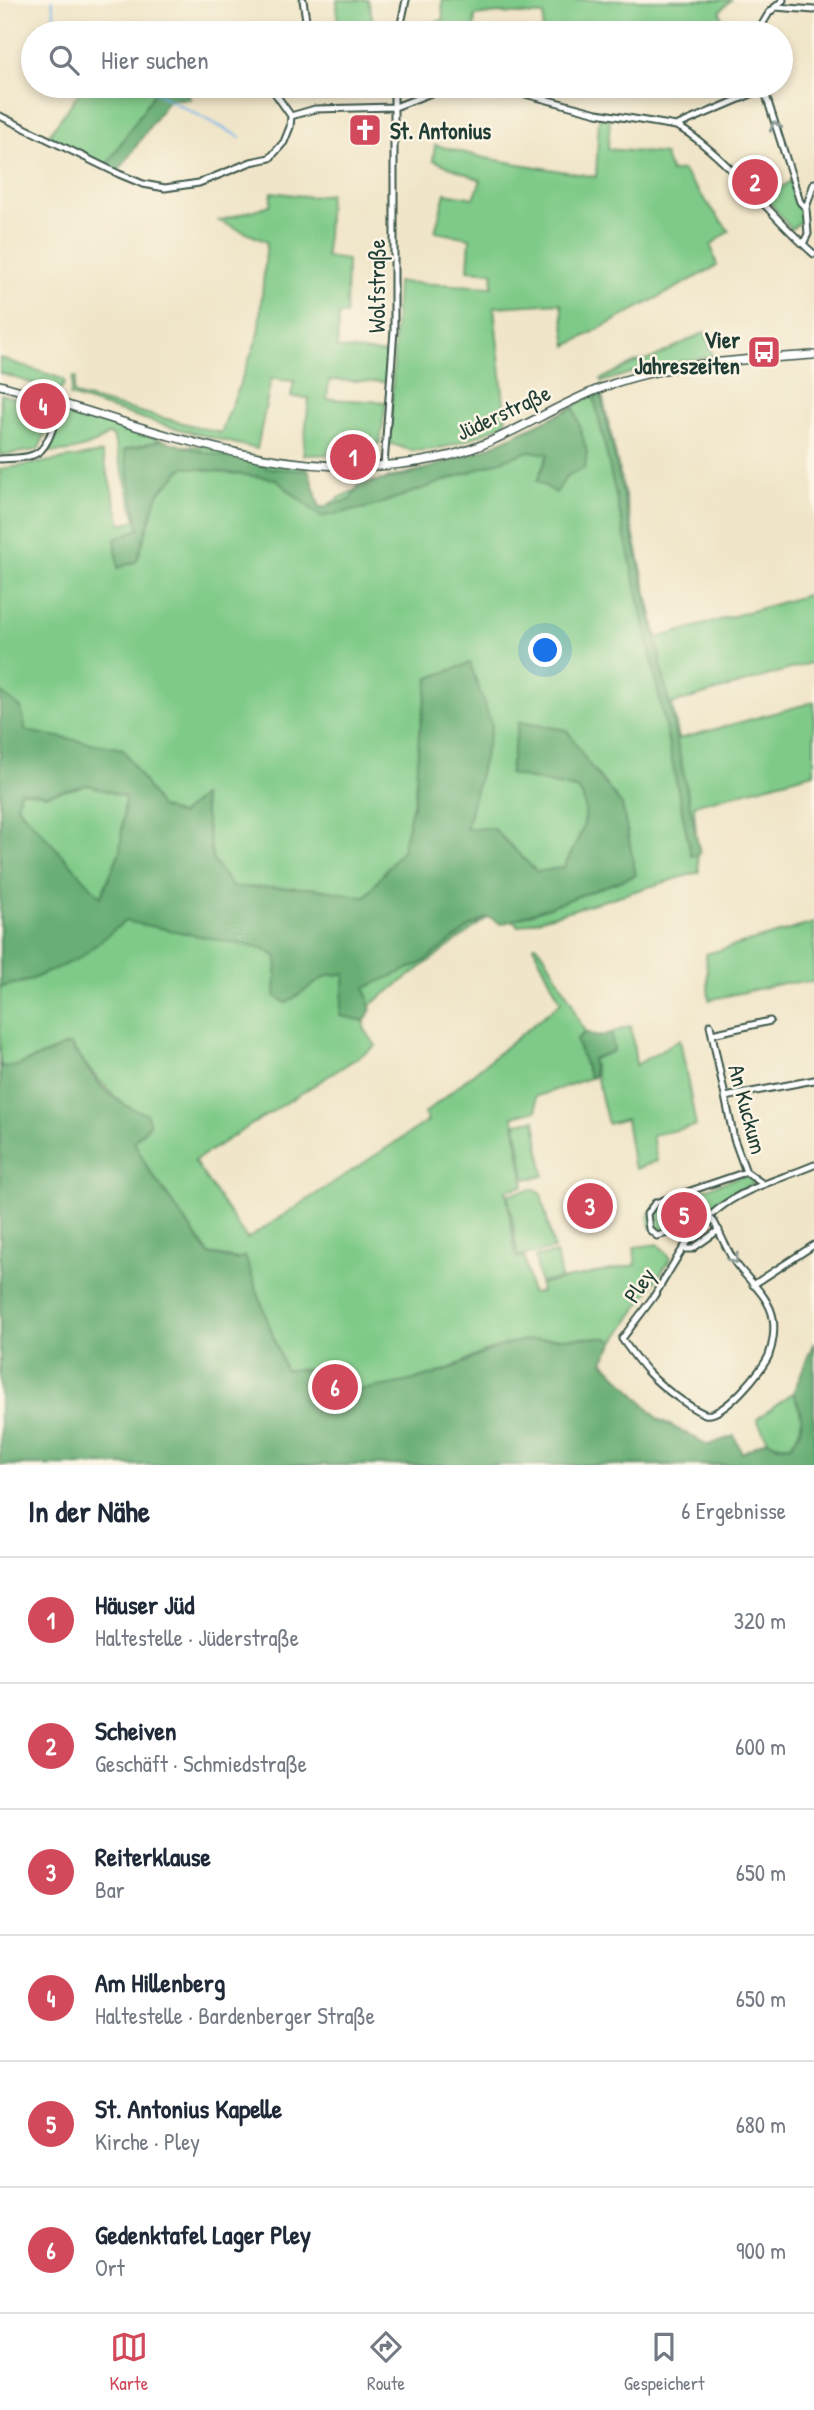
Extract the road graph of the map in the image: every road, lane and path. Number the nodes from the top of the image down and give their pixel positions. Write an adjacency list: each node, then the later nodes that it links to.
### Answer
1 (303, 0): 6 (street)
2 (406, 0): 7 (street)
3 (783, 0): 4 (street)
4 (775, 7): 5 (street); 8 (street)
5 (814, 9)
6 (306, 21)
7 (402, 21)
8 (765, 21)
9 (278, 98): 17 (street)
10 (395, 98): 15 (street, Wolfstraße)
11 (418, 98): 15 (street)
12 (540, 98): 18 (street)
13 (738, 98): 18 (street)
14 (766, 98): 20 (street, one-way to 14)
15 (395, 107): 17 (street); 27 (street, Wolfstraße)
16 (0, 116): 17 (street)
17 (291, 116)
18 (676, 126): 21 (street)
19 (814, 183): 20 (street)
20 (806, 208): 21 (street)
21 (803, 244): 22 (street)
22 (814, 254)
23 (813, 355): 27 (main road, Jüderstraße)
24 (0, 384): 25 (main road, Jüderstraße)
25 (61, 402): 26 (street); 27 (main road, Jüderstraße)
26 (0, 459)
27 (384, 465)
28 (770, 1021): 30 (street)
29 (710, 1025): 30 (street, An Kuckum)
30 (712, 1034): 32 (street, An Kuckum)
31 (814, 1080): 32 (street)
32 (725, 1097): 34 (street, An Kuckum)
33 (814, 1165): 35 (street, Pley)
34 (746, 1171): 35 (street, An Kuckum); 39 (street, Pley)
35 (763, 1184): 36 (street, Pley)
36 (709, 1217): 37 (street, Pley); 38 (street)
37 (702, 1223): 39 (street, Pley); 39 (street, Pley)
38 (719, 1230): 39 (street); 41 (street, one-way to 41)
39 (682, 1240): 41 (street, Pley)
40 (814, 1245): 41 (street)
41 (753, 1285)

